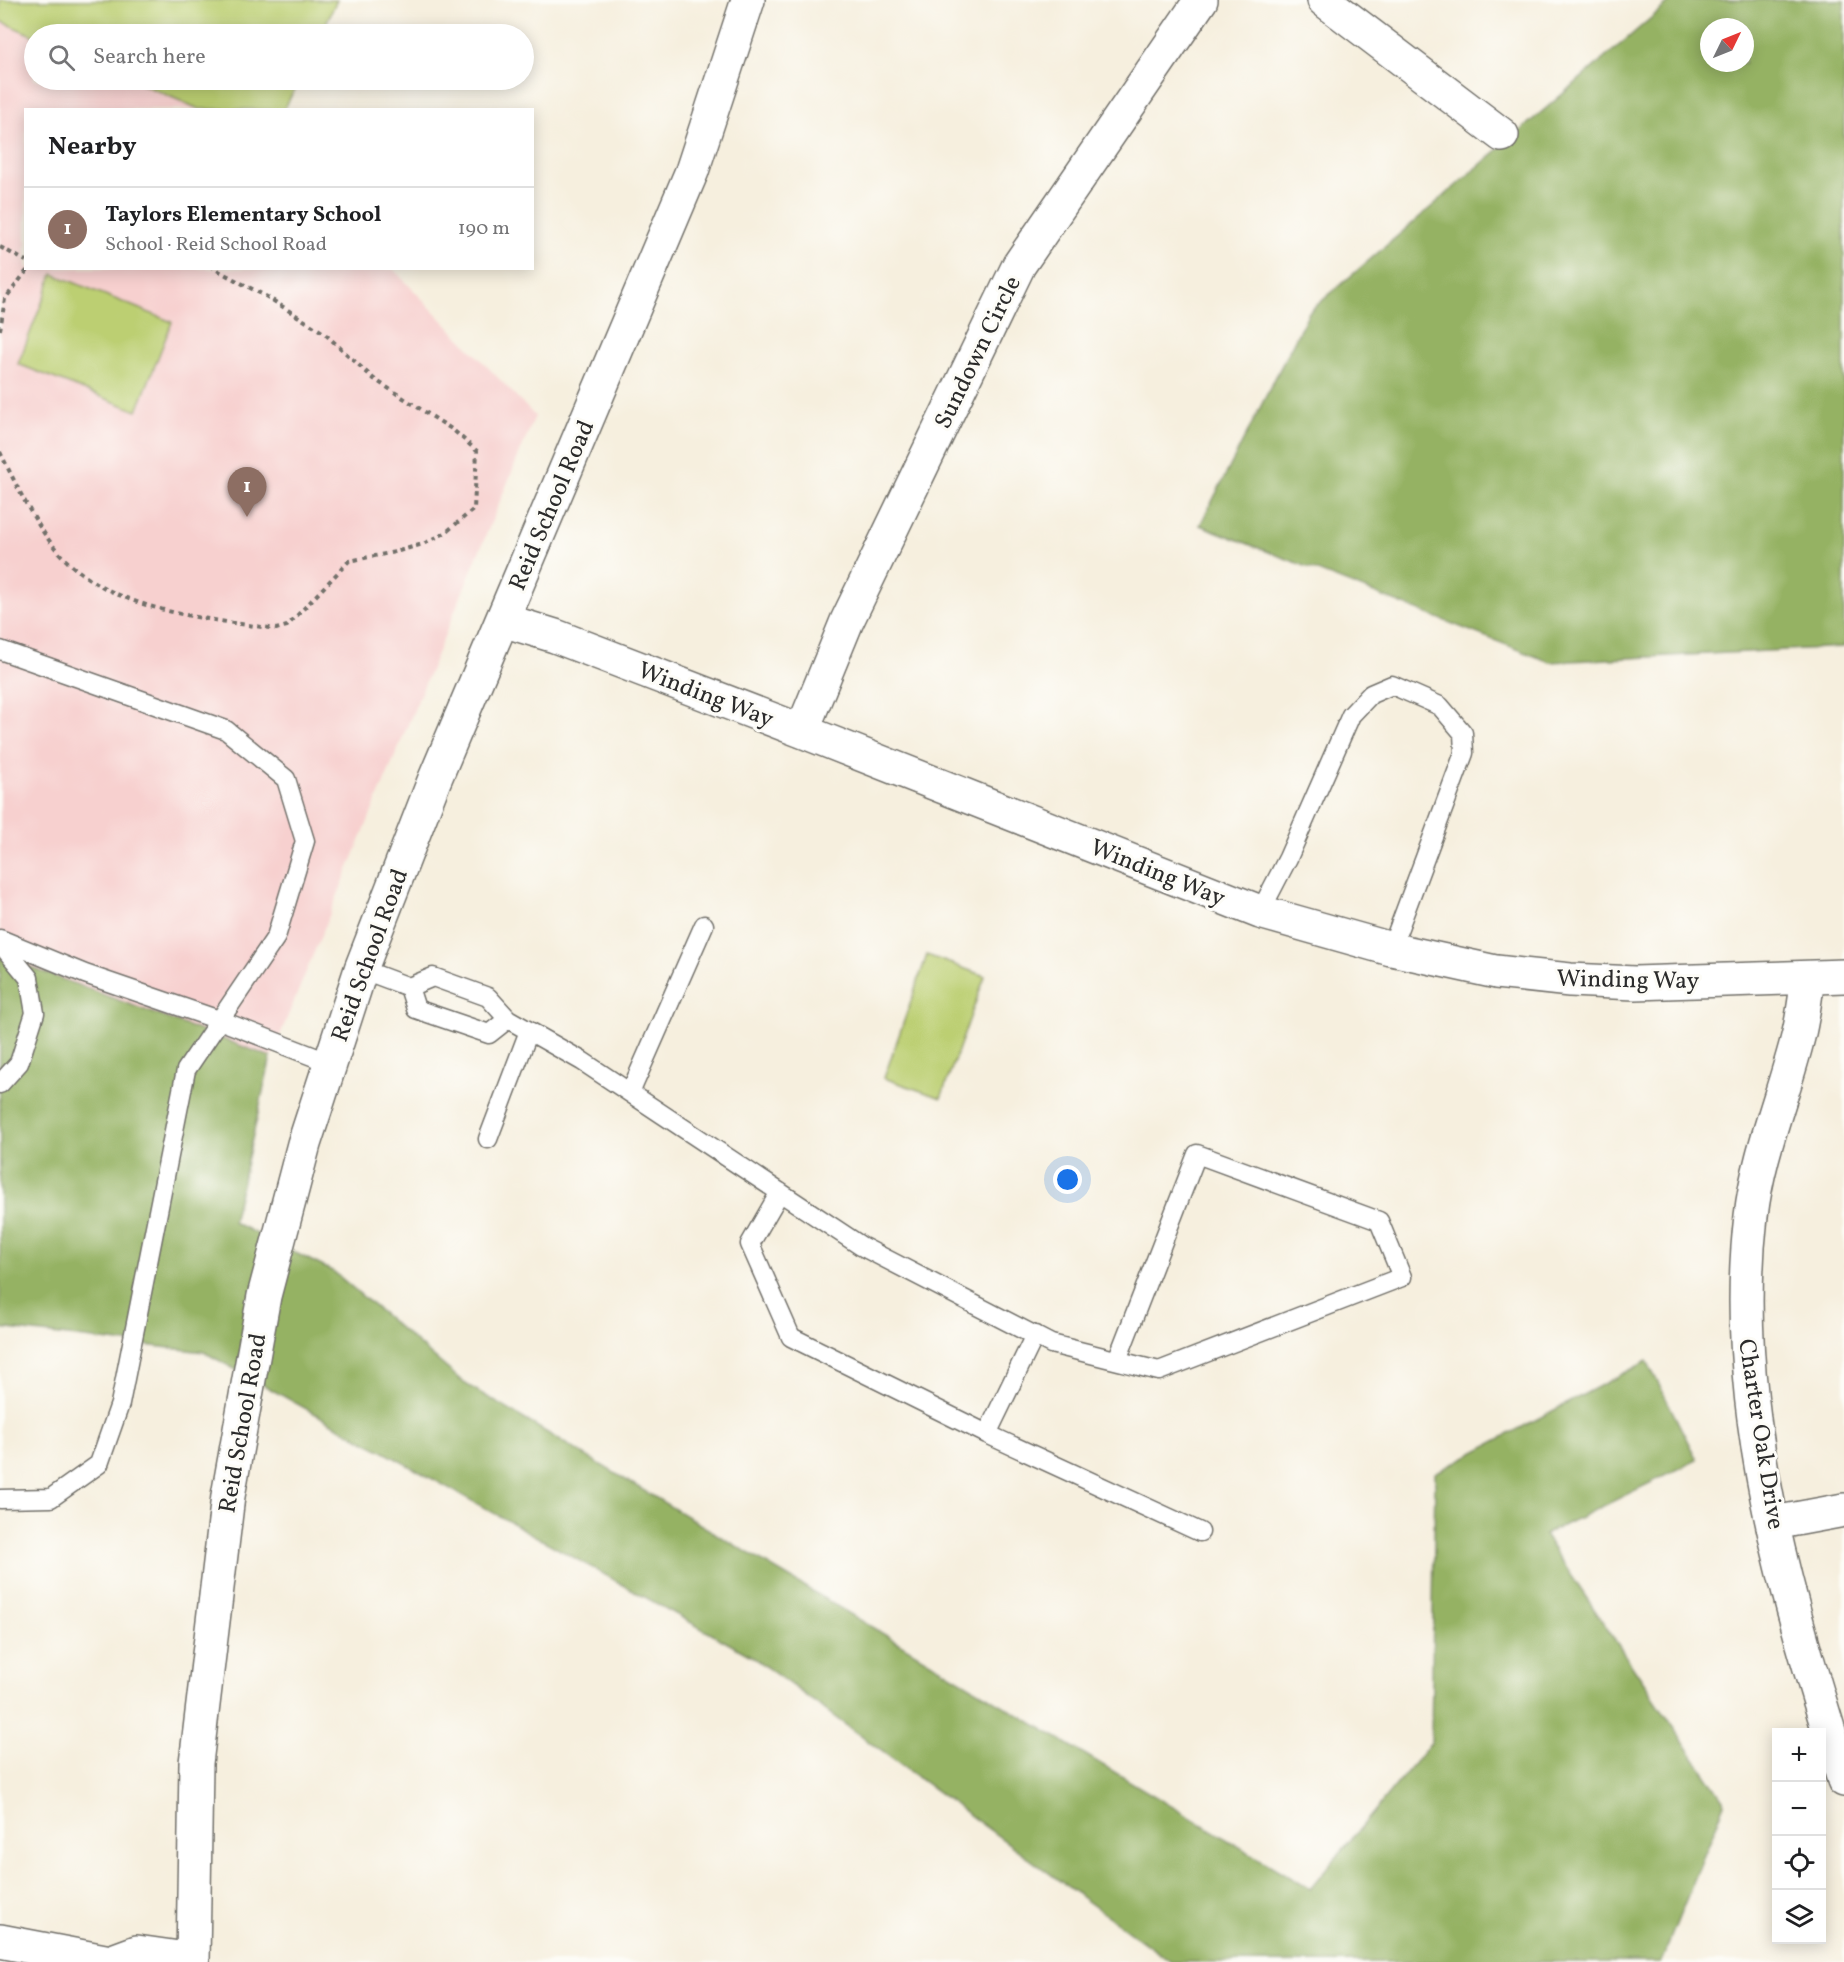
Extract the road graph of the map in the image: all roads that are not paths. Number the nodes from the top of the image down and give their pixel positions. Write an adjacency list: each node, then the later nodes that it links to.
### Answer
1 (748, 0): 5 (street, Reid School Road)
2 (1201, 0): 7 (street, Sundown Circle)
3 (1324, 0): 4 (street)
4 (1502, 135)
5 (503, 620): 7 (street, Winding Way); 12 (street, Reid School Road)
6 (0, 650): 17 (lane)
7 (802, 731): 8 (street, Winding Way)
8 (1260, 912): 11 (street, Winding Way); 11 (lane)
9 (704, 925): 21 (lane)
10 (0, 941): 17 (lane); 20 (lane)
11 (1391, 949): 14 (street, Winding Way)
12 (361, 969): 15 (lane); 19 (street, Reid School Road)
13 (1844, 976): 14 (street, Winding Way)
14 (1808, 978): 29 (street, Charter Oak Drive)
15 (409, 987): 16 (lane); 16 (lane)
16 (507, 1019): 18 (lane)
17 (222, 1021): 19 (lane); 27 (lane)
18 (529, 1031): 21 (lane); 22 (lane)
19 (330, 1063): 33 (street, Reid School Road)
20 (0, 1083)
21 (630, 1093): 23 (lane)
22 (488, 1139)
23 (780, 1192): 24 (lane); 26 (lane)
24 (1035, 1335): 25 (lane); 26 (lane)
25 (1117, 1360): 25 (lane)
26 (987, 1434): 30 (lane)
27 (0, 1499)
28 (1844, 1510): 29 (street)
29 (1774, 1523): 31 (street, Charter Oak Drive)
30 (1200, 1532)
31 (1844, 1780)
32 (0, 1941): 34 (street)
33 (193, 1961): 34 (street)
34 (110, 1962)

